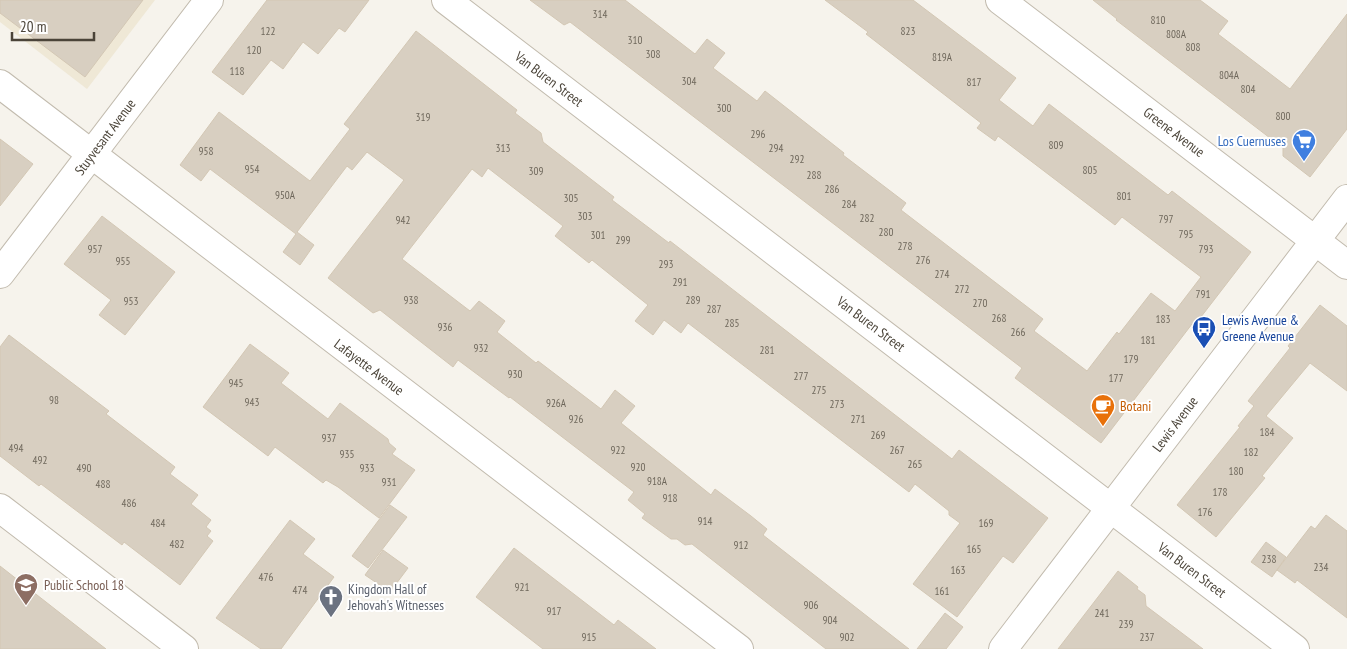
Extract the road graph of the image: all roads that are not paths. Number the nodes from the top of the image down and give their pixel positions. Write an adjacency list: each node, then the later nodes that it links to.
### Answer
1 (209, 0): 5 (street, Stuyvesant Avenue)
2 (446, 0): 11 (street, Van Buren Street)
3 (1000, 0): 7 (street, Greene Avenue)
4 (0, 84): 5 (street, Lafayette Avenue)
5 (92, 154): 9 (street, Stuyvesant Avenue); 13 (street, Lafayette Avenue)
6 (1347, 199): 7 (street, Lewis Avenue)
7 (1316, 241): 8 (street, Greene Avenue); 11 (street, Lewis Avenue)
8 (1347, 265)
9 (0, 274)
10 (0, 508): 12 (street)
11 (1111, 508): 14 (street, Lewis Avenue); 15 (street, Van Buren Street)
12 (184, 649)
13 (738, 649)
14 (1003, 649)
15 (1295, 649)

